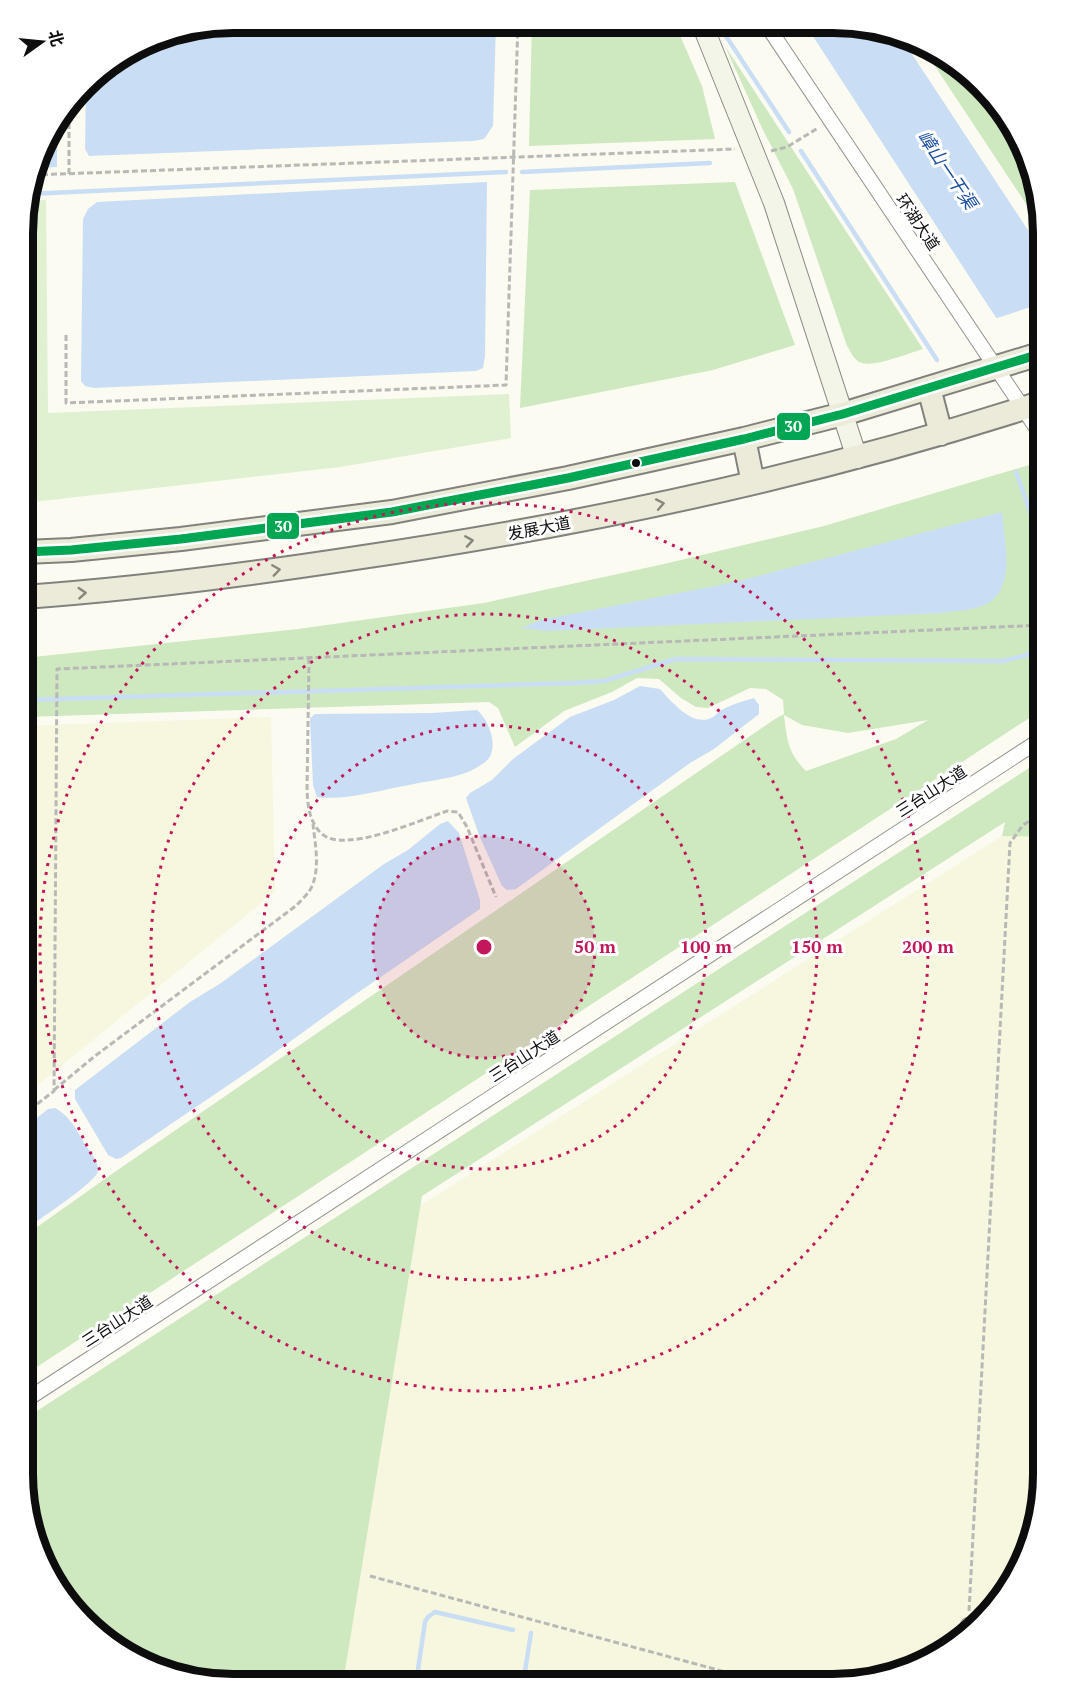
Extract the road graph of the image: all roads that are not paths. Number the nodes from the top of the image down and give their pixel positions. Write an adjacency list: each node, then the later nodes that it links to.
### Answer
1 (706, 33): 8 (main road)
2 (772, 33): 4 (street, 环湖大道)
3 (1033, 356): 4 (main road)
4 (1002, 365): 5 (main road); 6 (street, 环湖大道)
5 (929, 388): 8 (main road); 9 (main road)
6 (1033, 403)
7 (1033, 406): 9 (main road, 发展大道)
8 (843, 414): 10 (main road); 11 (main road)
9 (941, 434): 11 (main road, 发展大道)
10 (744, 439): 12 (main road); 13 (main road)
11 (857, 458): 12 (main road, 发展大道)
12 (753, 483): 14 (main road, 发展大道, one-way to 12)
13 (33, 552)
14 (33, 596)
15 (1033, 745): 16 (street, 三台山大道)
16 (33, 1395)

